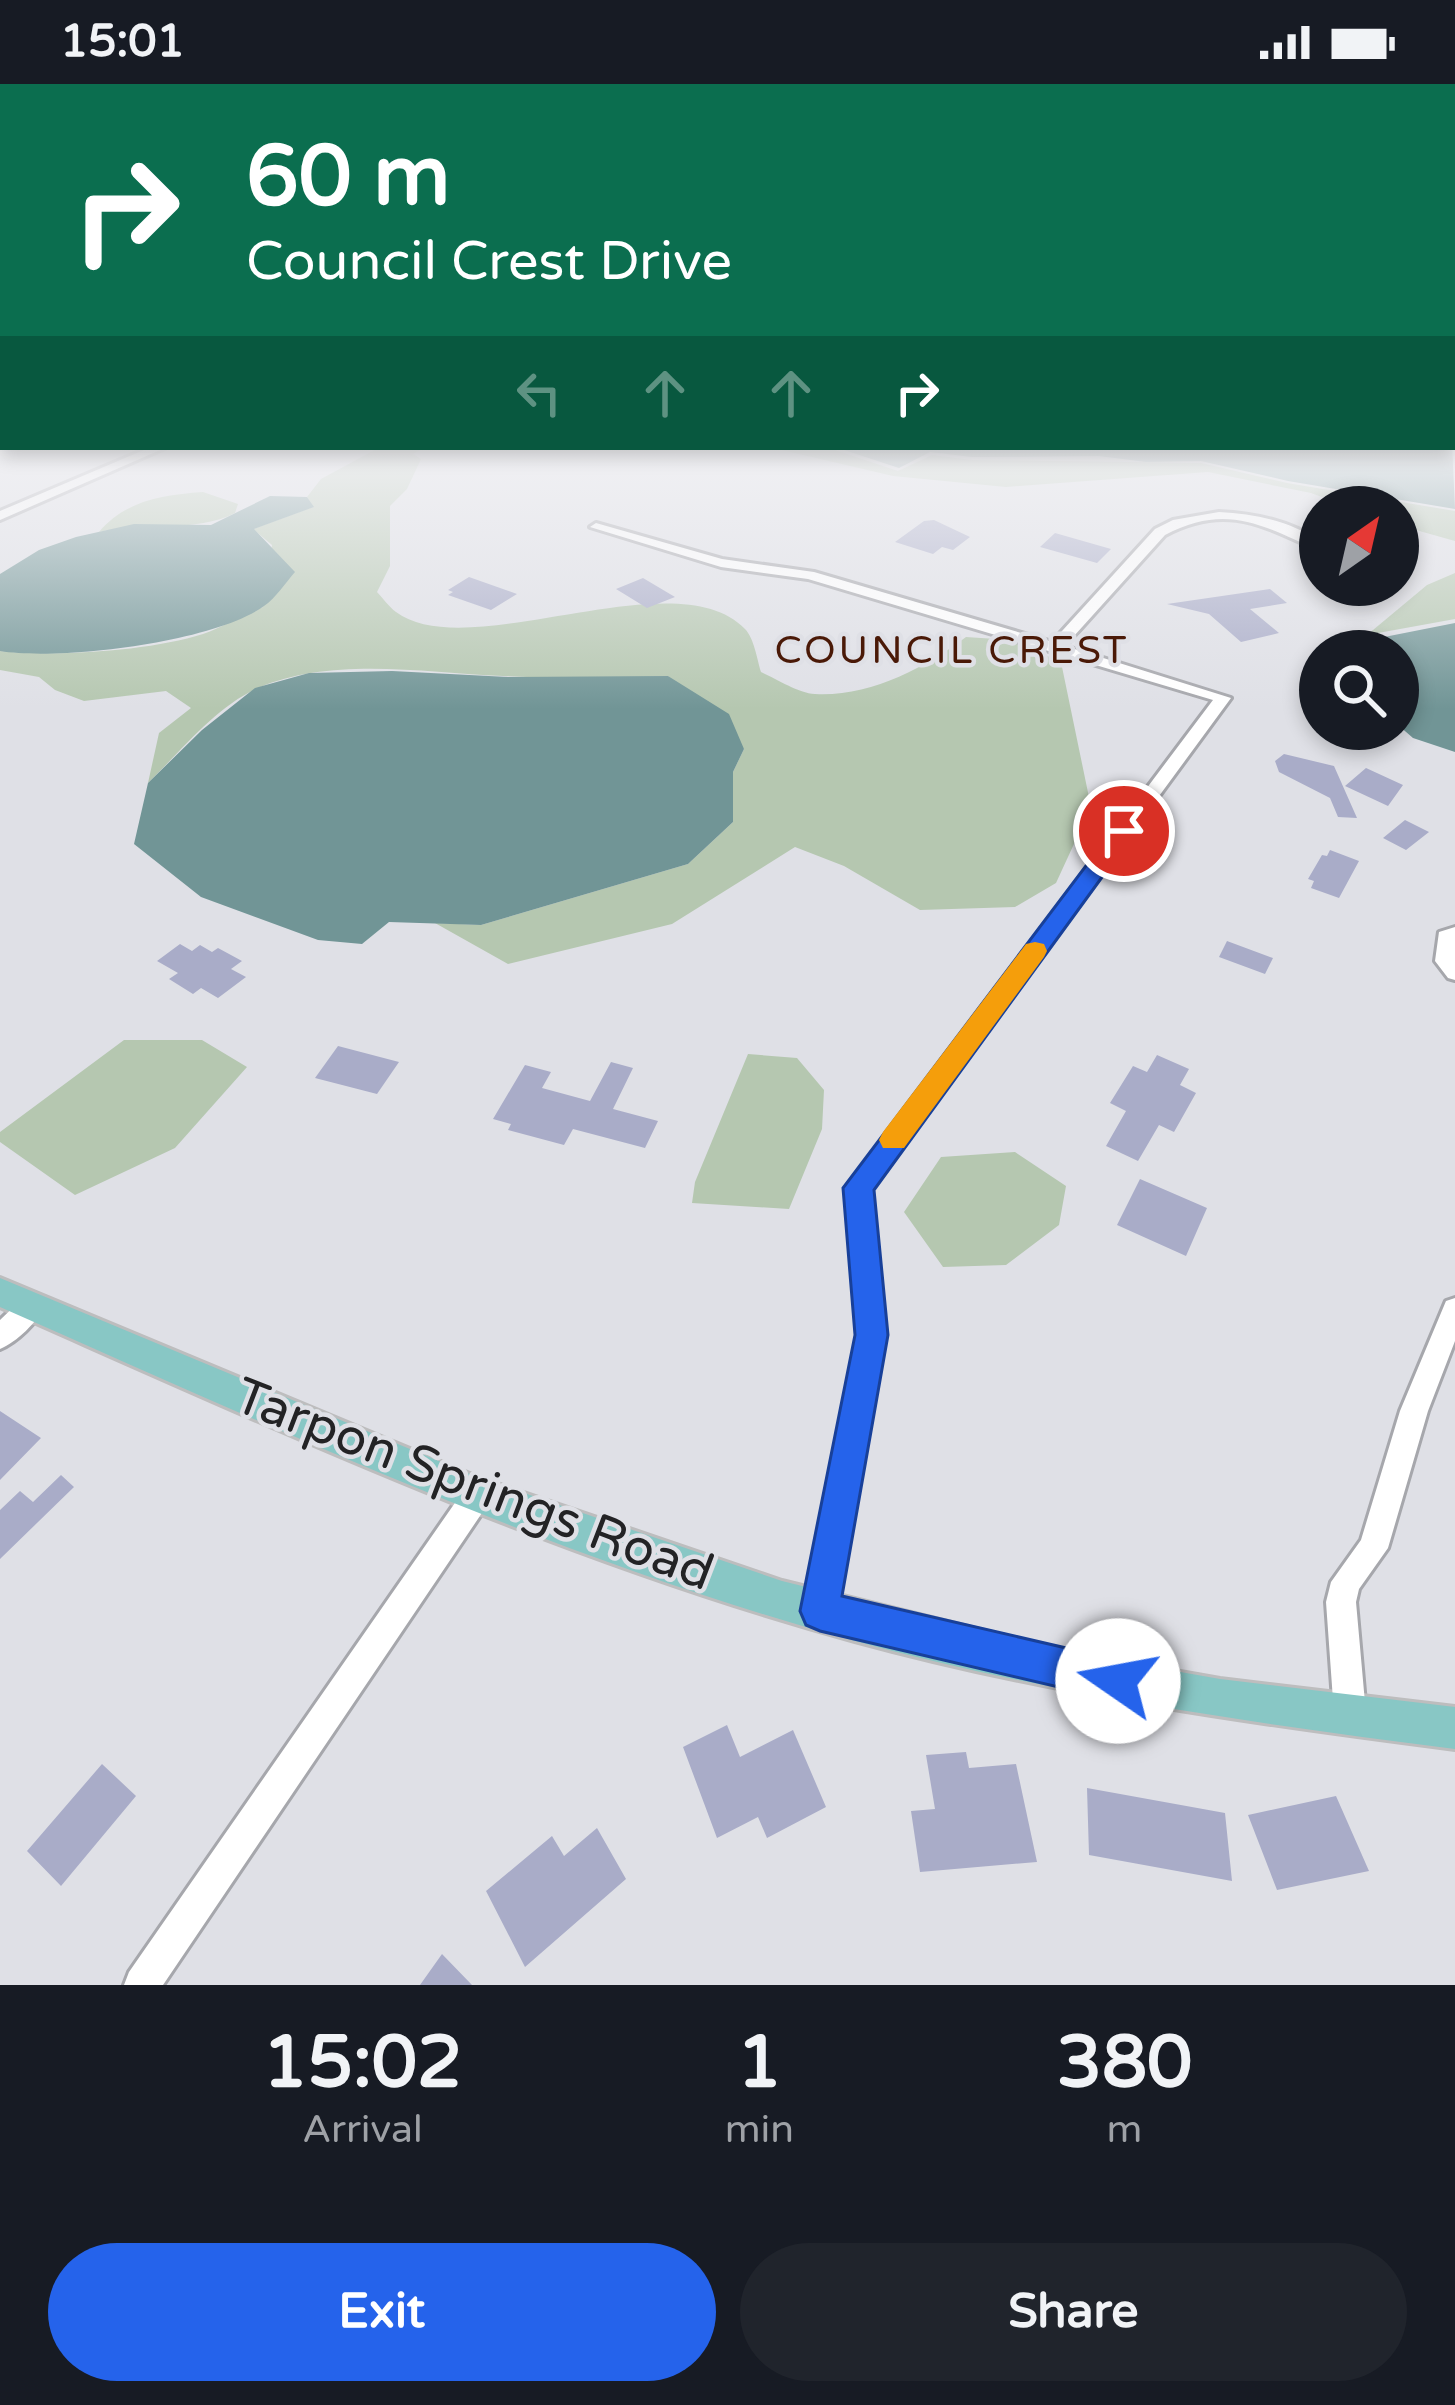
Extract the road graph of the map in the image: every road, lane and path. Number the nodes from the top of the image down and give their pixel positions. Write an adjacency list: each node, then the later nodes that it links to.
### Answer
1 (613, 532): 3 (street)
2 (1160, 532): 3 (street)
3 (1055, 648): 10 (street)
4 (1455, 934): 5 (street)
5 (1455, 973)
6 (16, 1299): 8 (street); 9 (main road, Tarpon Springs Road)
7 (1455, 1309): 11 (street)
8 (0, 1337)
9 (476, 1497): 10 (main road, Tarpon Springs Road); 13 (street)
10 (820, 1611): 11 (main road, Tarpon Springs Road)
11 (1350, 1714): 12 (main road, Tarpon Springs Road)
12 (1455, 1728)
13 (142, 1985)

